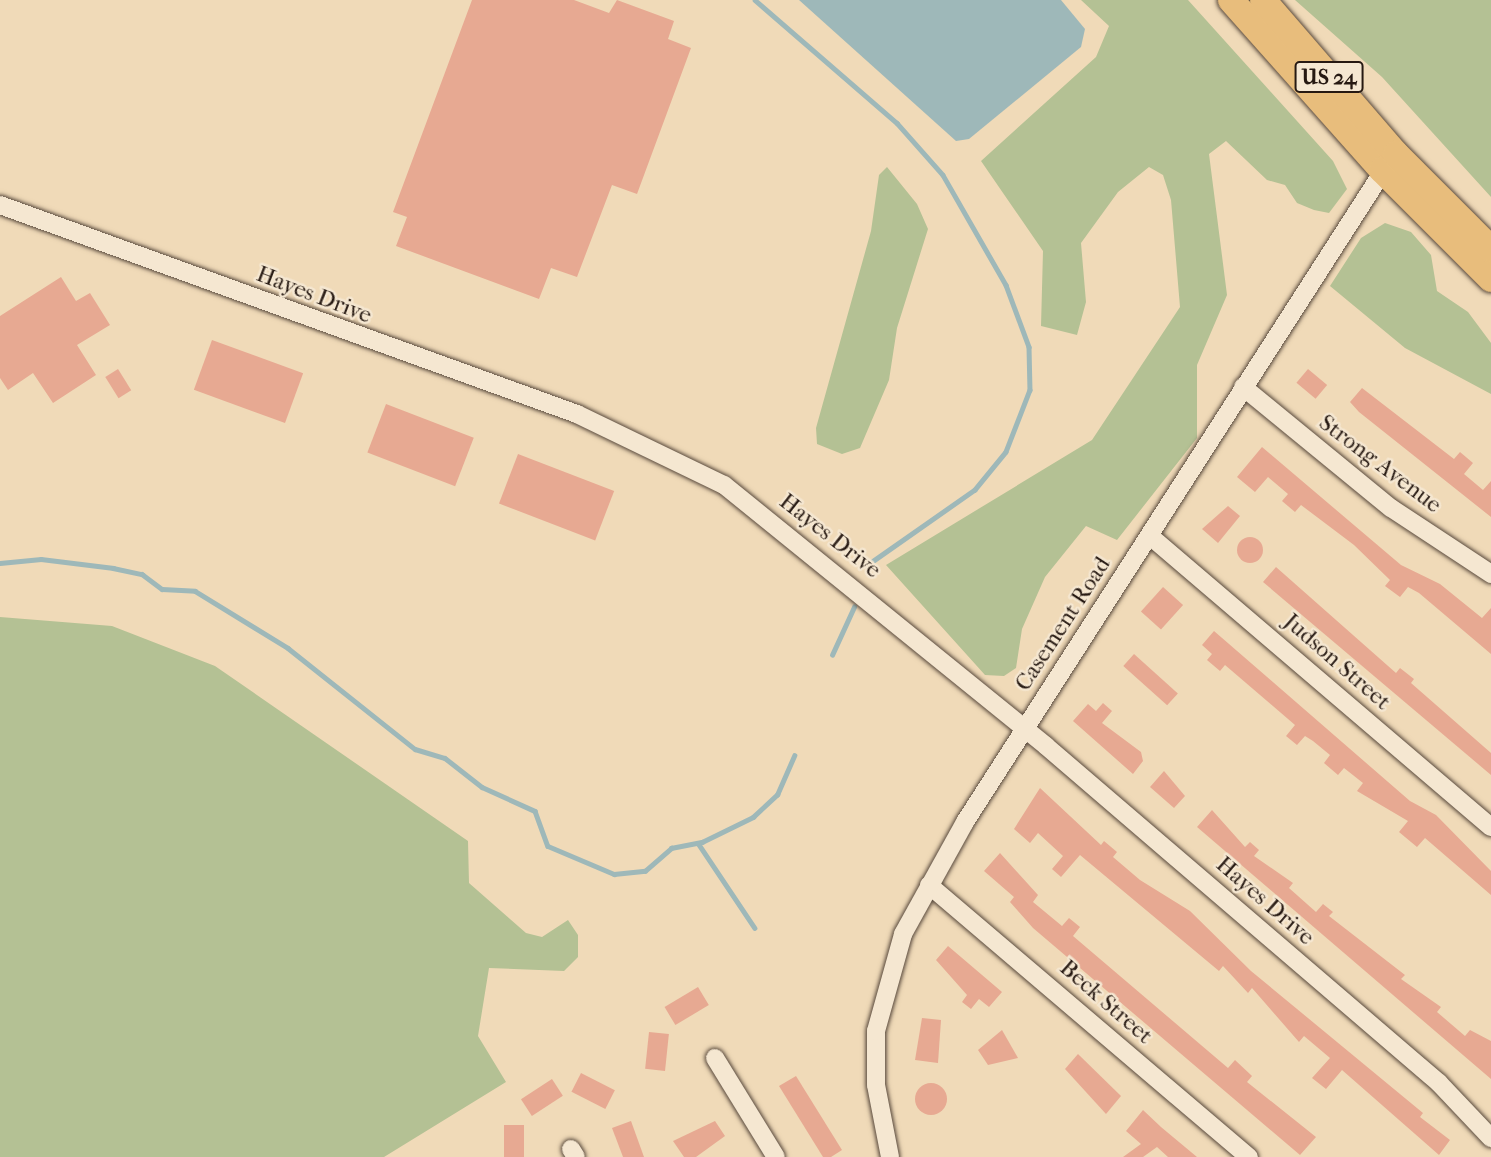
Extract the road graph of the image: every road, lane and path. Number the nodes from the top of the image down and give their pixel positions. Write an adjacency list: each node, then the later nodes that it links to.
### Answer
1 (1231, 0): 3 (highway, US 24)
2 (1263, 0): 3 (highway, US 24)
3 (1389, 162): 5 (highway, US 24); 6 (highway, US 24); 7 (street, Casement Road)
4 (0, 205): 10 (street, Hayes Drive)
5 (1491, 249)
6 (1491, 279)
7 (1242, 387): 8 (street, Casement Road); 9 (street, Strong Avenue)
8 (1150, 536): 10 (street, Casement Road); 11 (street, Judson Street)
9 (1491, 574)
10 (1026, 729): 12 (street, Casement Road); 14 (street, Hayes Drive)
11 (1491, 827)
12 (929, 885): 16 (street, Casement Road); 17 (street, Beck Street)
13 (715, 1058): 15 (street)
14 (1491, 1138)
15 (776, 1157)
16 (890, 1157)
17 (1249, 1157)

